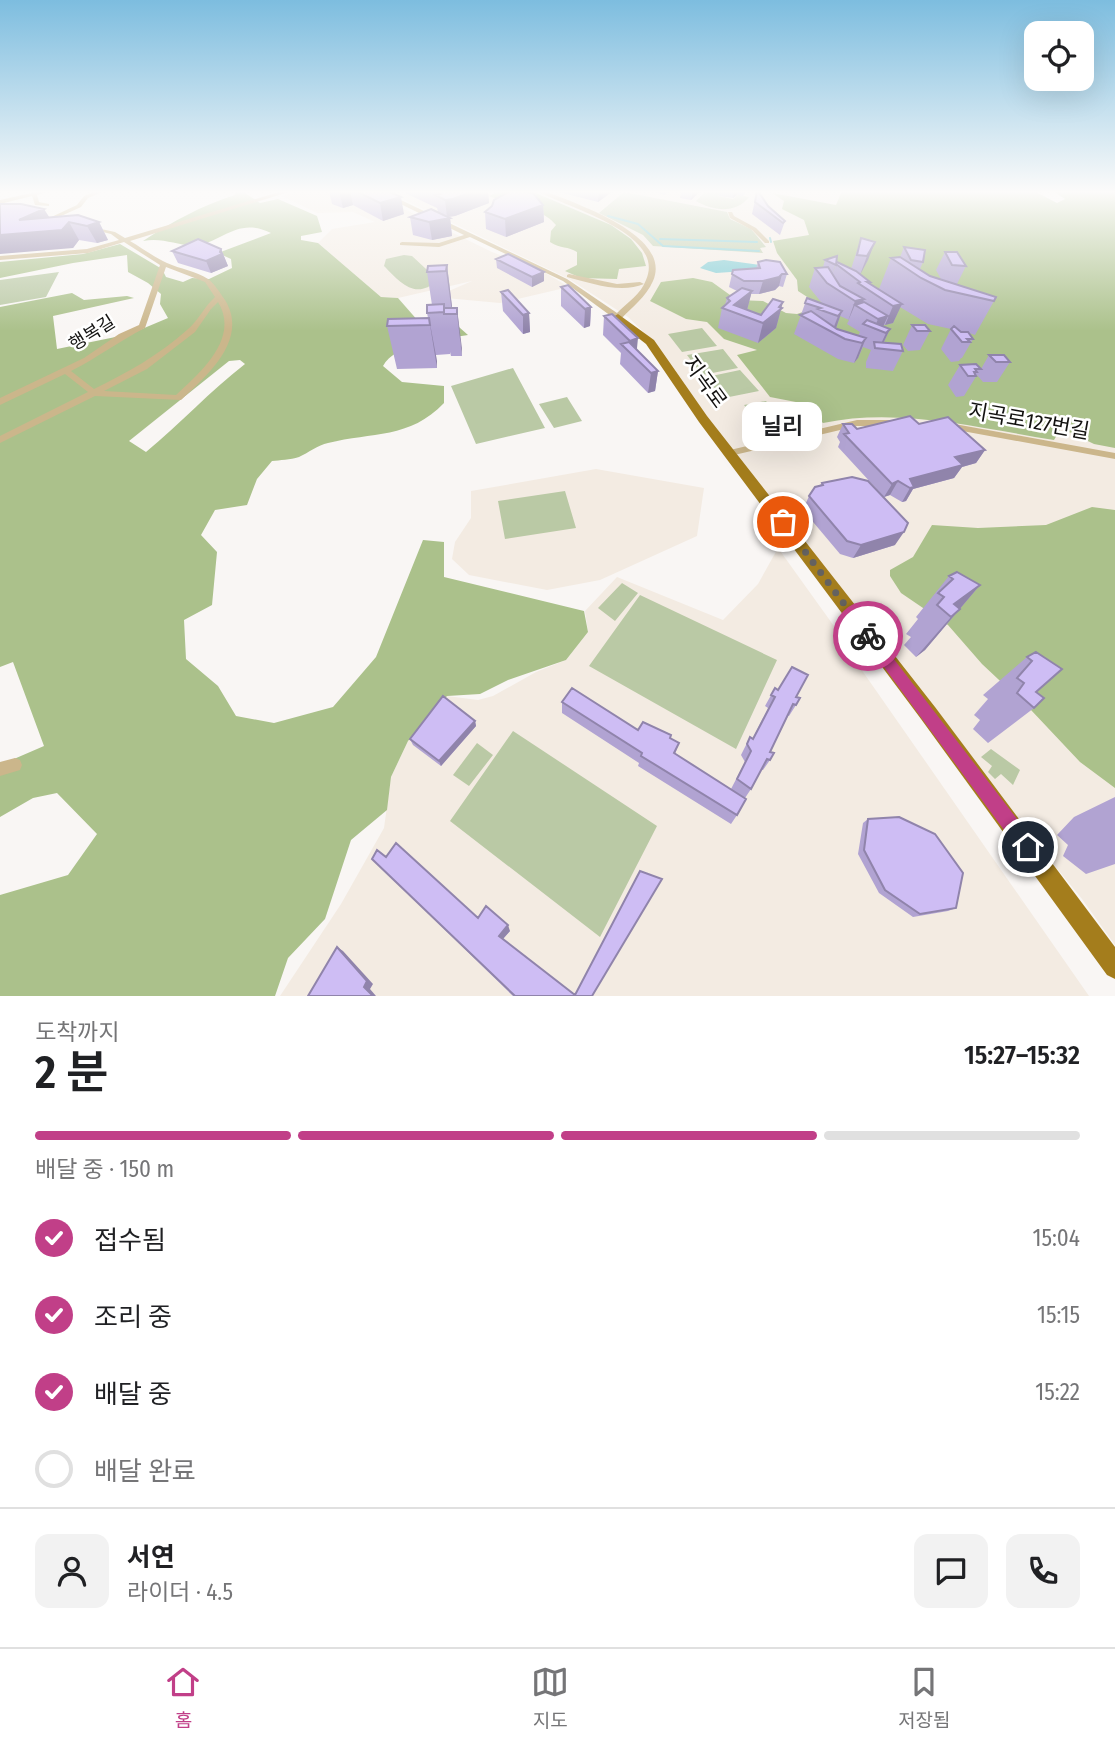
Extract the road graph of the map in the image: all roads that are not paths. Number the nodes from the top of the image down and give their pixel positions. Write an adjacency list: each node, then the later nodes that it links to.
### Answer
1 (118, 237): 7 (street)
2 (138, 237): 7 (street)
3 (462, 237): 9 (street)
4 (475, 237): 15 (street, 지곡로)
5 (633, 237): 15 (street)
6 (762, 237): 8 (street)
7 (124, 242): 10 (street); 11 (street)
8 (767, 242)
9 (402, 244)
10 (0, 258)
11 (168, 262): 14 (street); 16 (street, 행복길)
12 (569, 276): 13 (street)
13 (640, 284)
14 (219, 297): 17 (street); 17 (street)
15 (618, 317): 22 (main road, 지곡로)
16 (66, 371): 17 (street); 18 (street, 행복길)
17 (93, 392): 21 (street)
18 (0, 402)
19 (912, 424): 22 (street)
20 (935, 425): 23 (street, 지곡로127번길)
21 (0, 440)
22 (730, 453): 24 (main road, 지곡로)
23 (1115, 456)
24 (1115, 967)

